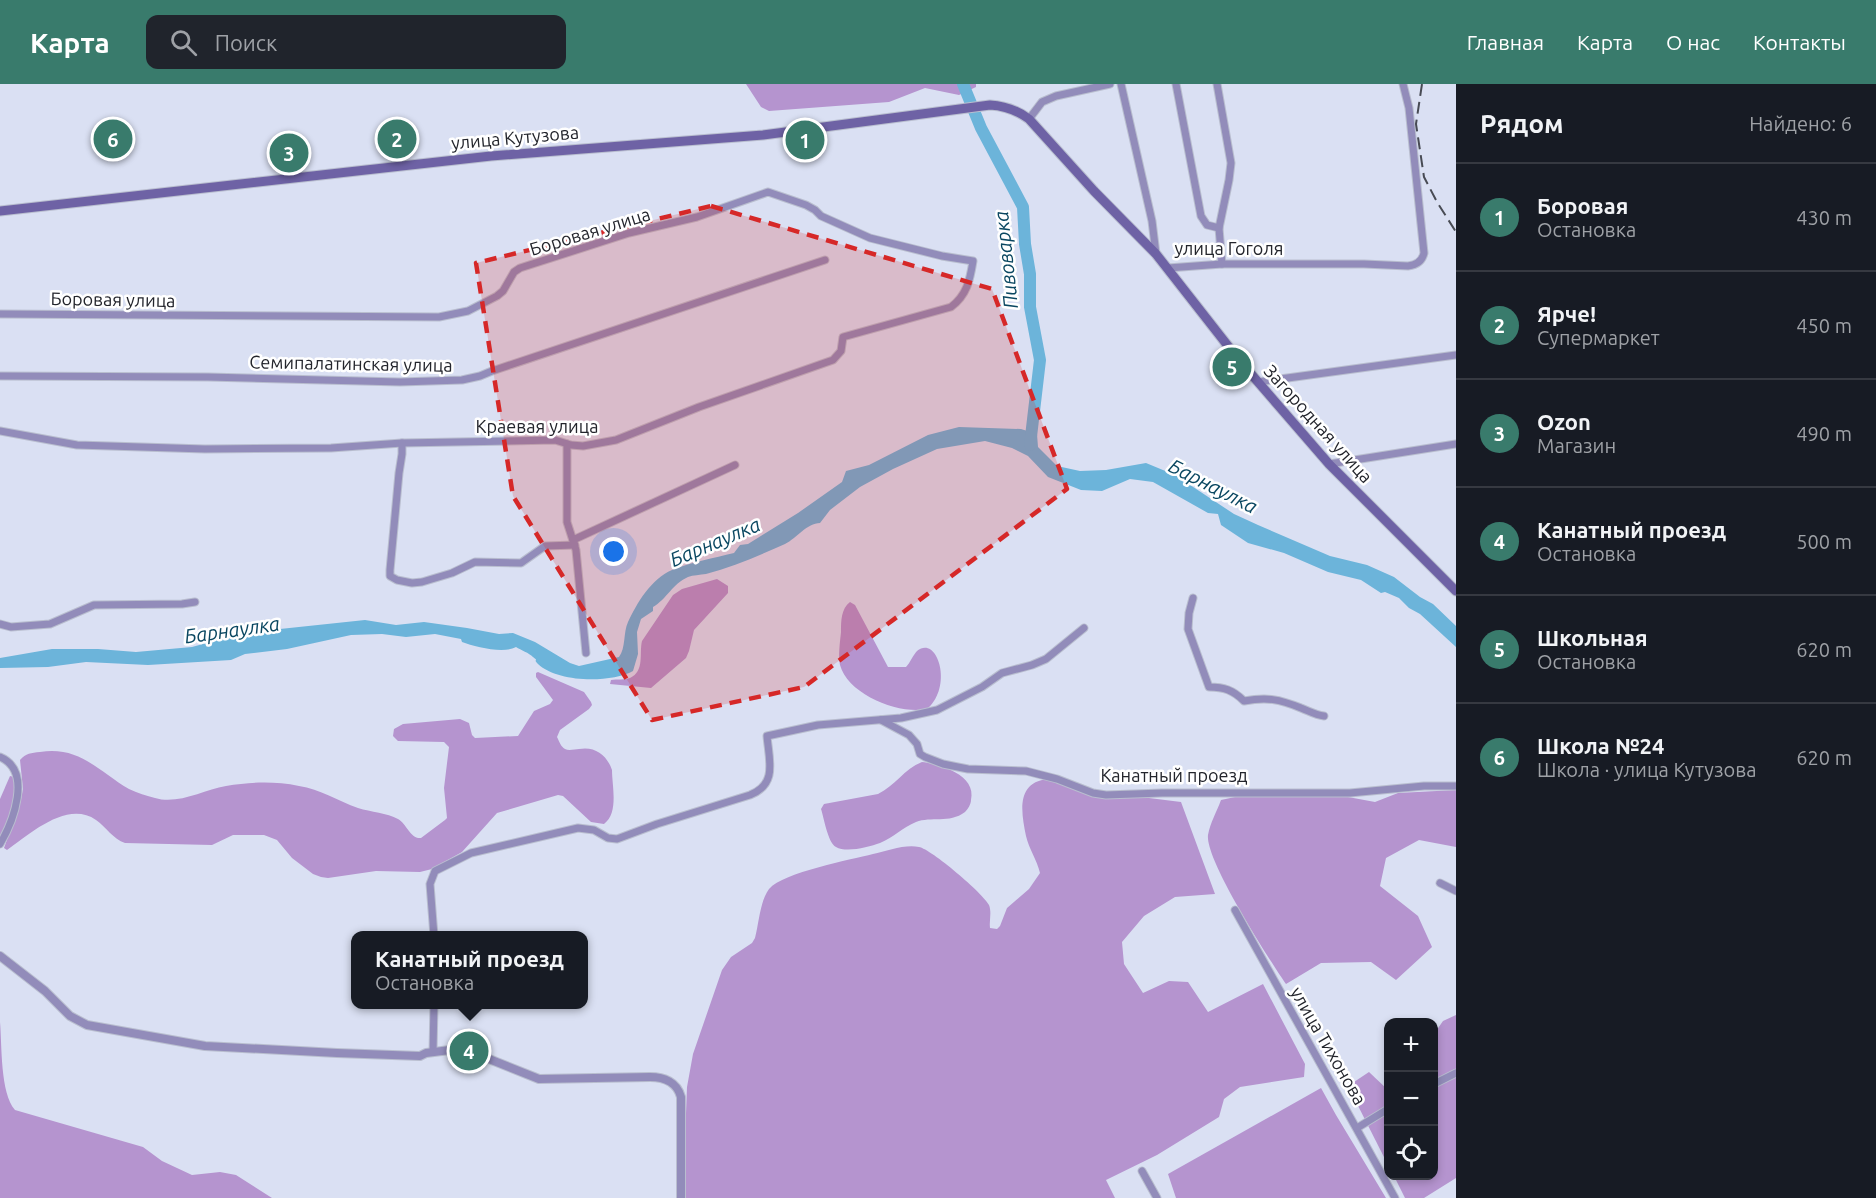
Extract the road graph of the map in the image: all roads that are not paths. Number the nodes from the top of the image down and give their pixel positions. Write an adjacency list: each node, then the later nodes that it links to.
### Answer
1 (1110, 84): 6 (street)
2 (1121, 84): 9 (street)
3 (1176, 84): 8 (street)
4 (1217, 84): 8 (street)
5 (1403, 84): 12 (street, улица Гоголя)
6 (1029, 119): 7 (main road, улица Кутузова); 9 (main road, улица Гоголя)
7 (0, 211)
8 (1219, 228): 12 (street)
9 (1156, 254): 13 (main road, улица Гоголя)
10 (825, 260): 16 (street, Семипалатинская улица)
11 (973, 261): 14 (street, Боровая улица); 20 (street, Краевая улица)
12 (1222, 264): 13 (street, улица Гоголя)
13 (1168, 268): 17 (main road, Загородная улица)
14 (0, 314)
15 (1456, 355): 17 (street)
16 (0, 376)
17 (1258, 382): 22 (main road, Загородная улица)
18 (0, 431): 19 (street, Краевая улица)
19 (402, 443): 20 (street, Краевая улица); 24 (street)
20 (567, 444): 24 (street)
21 (1456, 444): 22 (street)
22 (1329, 464): 25 (main road, Загородная улица)
23 (735, 465): 24 (street)
24 (574, 542): 30 (street)
25 (1456, 591)
26 (1193, 598): 31 (street)
27 (195, 602): 28 (street)
28 (0, 624)
29 (1084, 628): 32 (street)
30 (586, 654)
31 (1323, 716)
32 (879, 719): 34 (street, Канатный проезд); 39 (street)
33 (0, 758): 35 (street)
34 (1456, 786)
35 (0, 844)
36 (1440, 883): 37 (street)
37 (1456, 891)
38 (1235, 910): 46 (street, улица Тихонова)
39 (434, 931)
40 (0, 956): 42 (street)
41 (434, 1009): 42 (street)
42 (433, 1053): 48 (street)
43 (1456, 1073): 44 (street)
44 (1438, 1082)
45 (1384, 1111): 46 (street)
46 (1357, 1128): 50 (street, улица Тихонова)
47 (1142, 1171): 49 (street)
48 (681, 1198)
49 (1157, 1198)
50 (1395, 1198)

